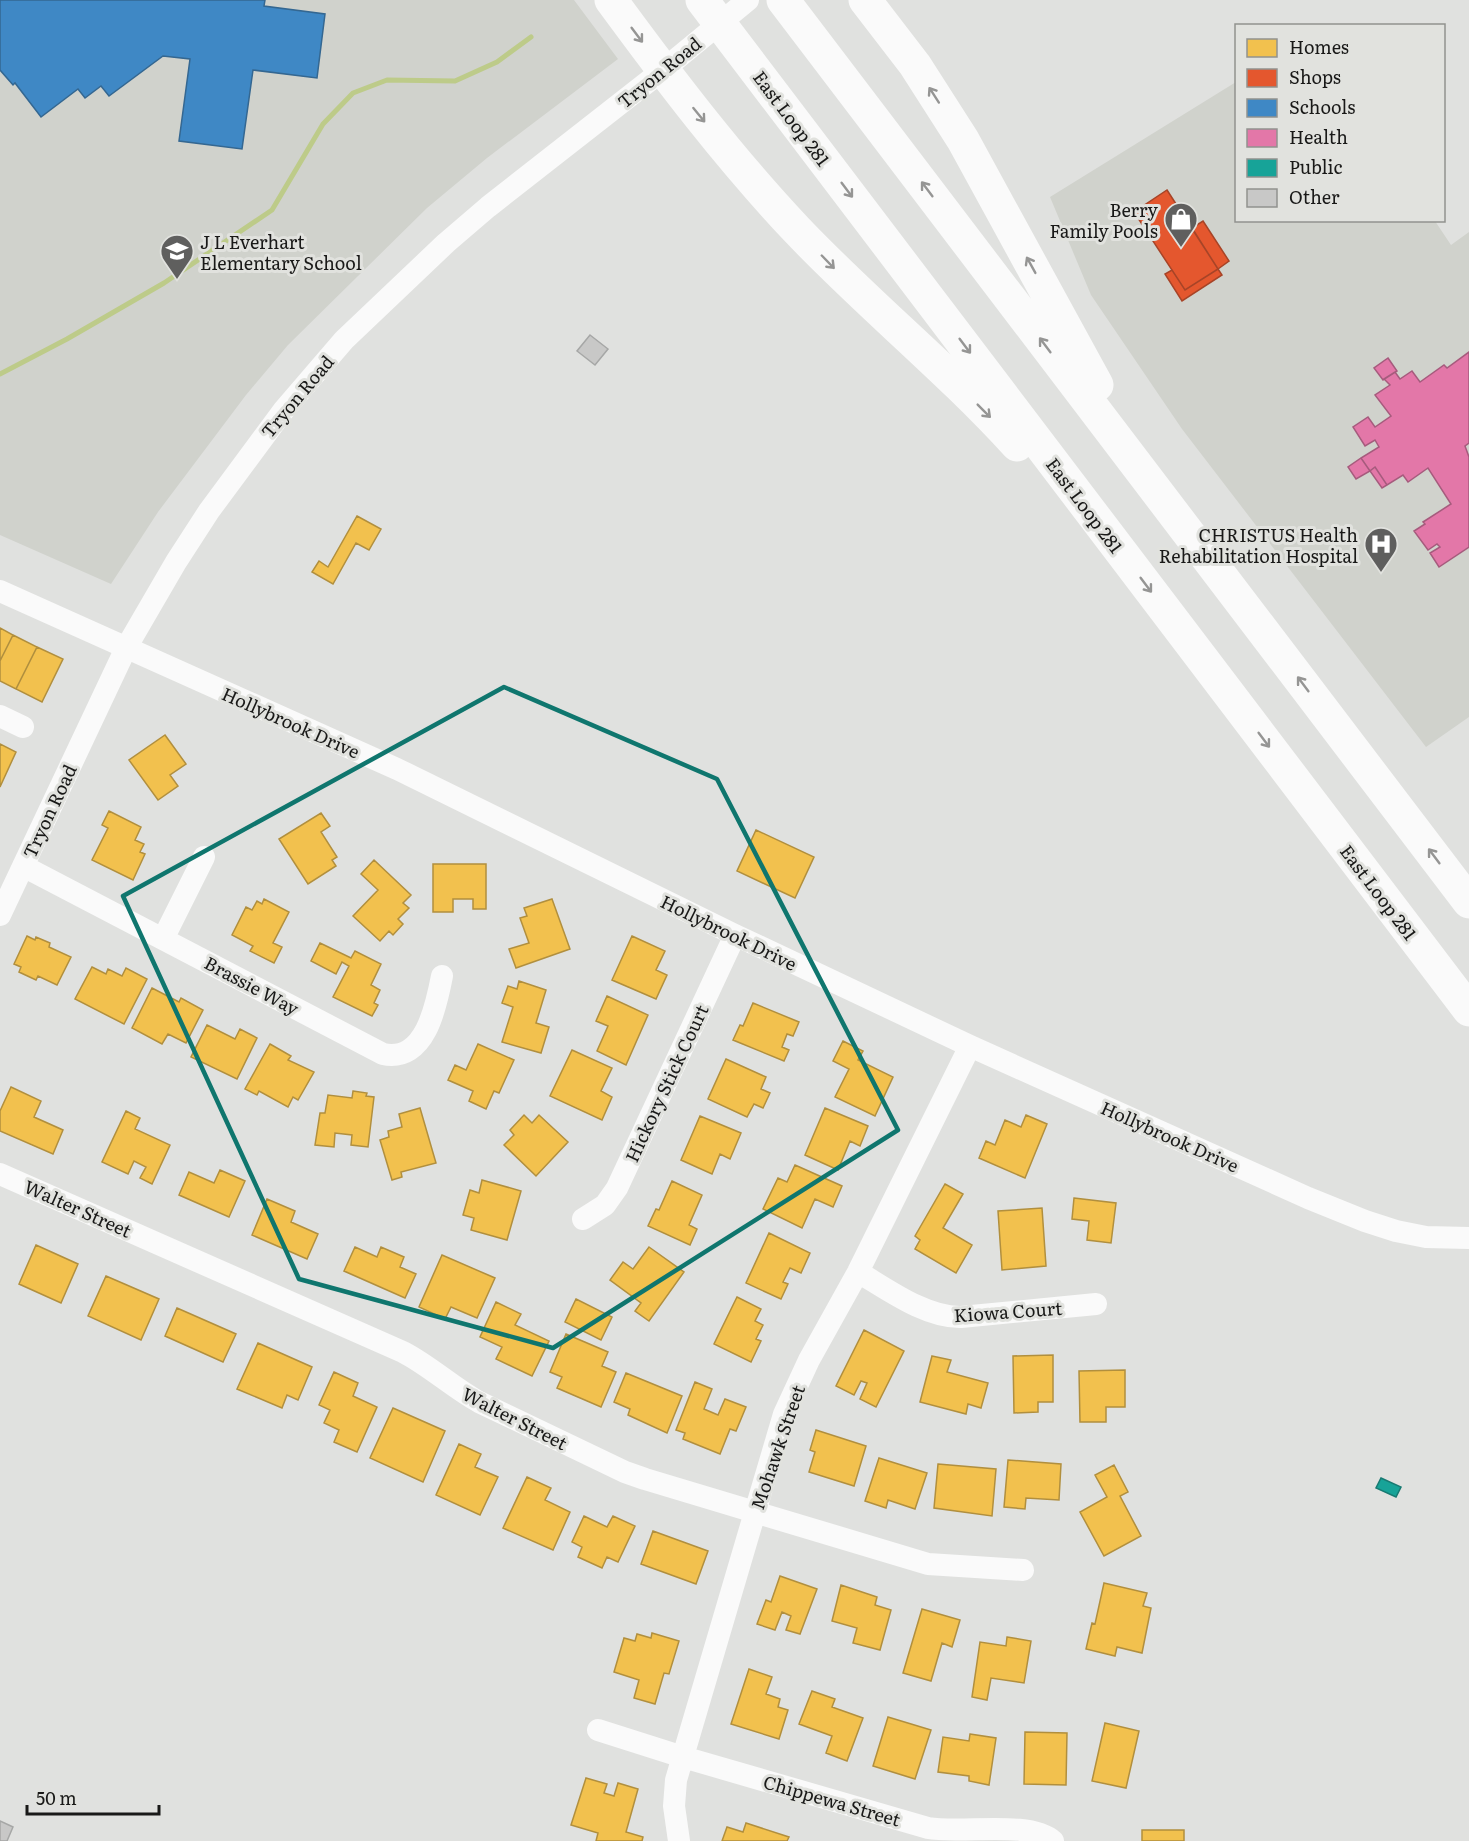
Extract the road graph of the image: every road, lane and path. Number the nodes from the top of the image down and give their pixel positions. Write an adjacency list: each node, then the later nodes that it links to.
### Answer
1 (611, 0): 6 (highway, one-way to 6)
2 (702, 0): 8 (highway, East Loop 281, one-way to 8)
3 (748, 0): 6 (street, Tryon Road)
4 (783, 0): 7 (highway, one-way to 4)
5 (865, 0): 7 (highway, one-way to 5)
6 (663, 70): 8 (highway, one-way to 8); 10 (street, Tryon Road)
7 (1162, 499): 15 (highway, one-way to 7)
8 (1114, 544): 20 (highway, East Loop 281, one-way to 20)
9 (0, 591): 10 (street, Hollybrook Drive)
10 (126, 648): 14 (street, Tryon Road); 17 (street, Hollybrook Drive)
11 (0, 717): 12 (street)
12 (23, 727)
13 (204, 857): 18 (street)
14 (23, 866): 16 (street, Tryon Road); 18 (street, Brassie Way)
15 (1469, 902)
16 (0, 915)
17 (735, 935): 21 (street, Hollybrook Drive); 23 (street, Hickory Stick Court)
18 (163, 939): 19 (street, Brassie Way)
19 (442, 976)
20 (1469, 1010)
21 (970, 1046): 24 (street, Hollybrook Drive); 25 (street, Mohawk Street)
22 (0, 1174): 27 (street, Walter Street)
23 (583, 1219)
24 (1469, 1238)
25 (858, 1272): 26 (street, Kiowa Court); 27 (street, Mohawk Street)
26 (1096, 1304)
27 (754, 1512): 28 (street, Walter Street); 30 (street, Mohawk Street)
28 (1023, 1570)
29 (598, 1730): 30 (street, Chippewa Street)
30 (683, 1756): 31 (street, Mohawk Street); 32 (street, Chippewa Street)
31 (679, 1841)
32 (1053, 1841)

